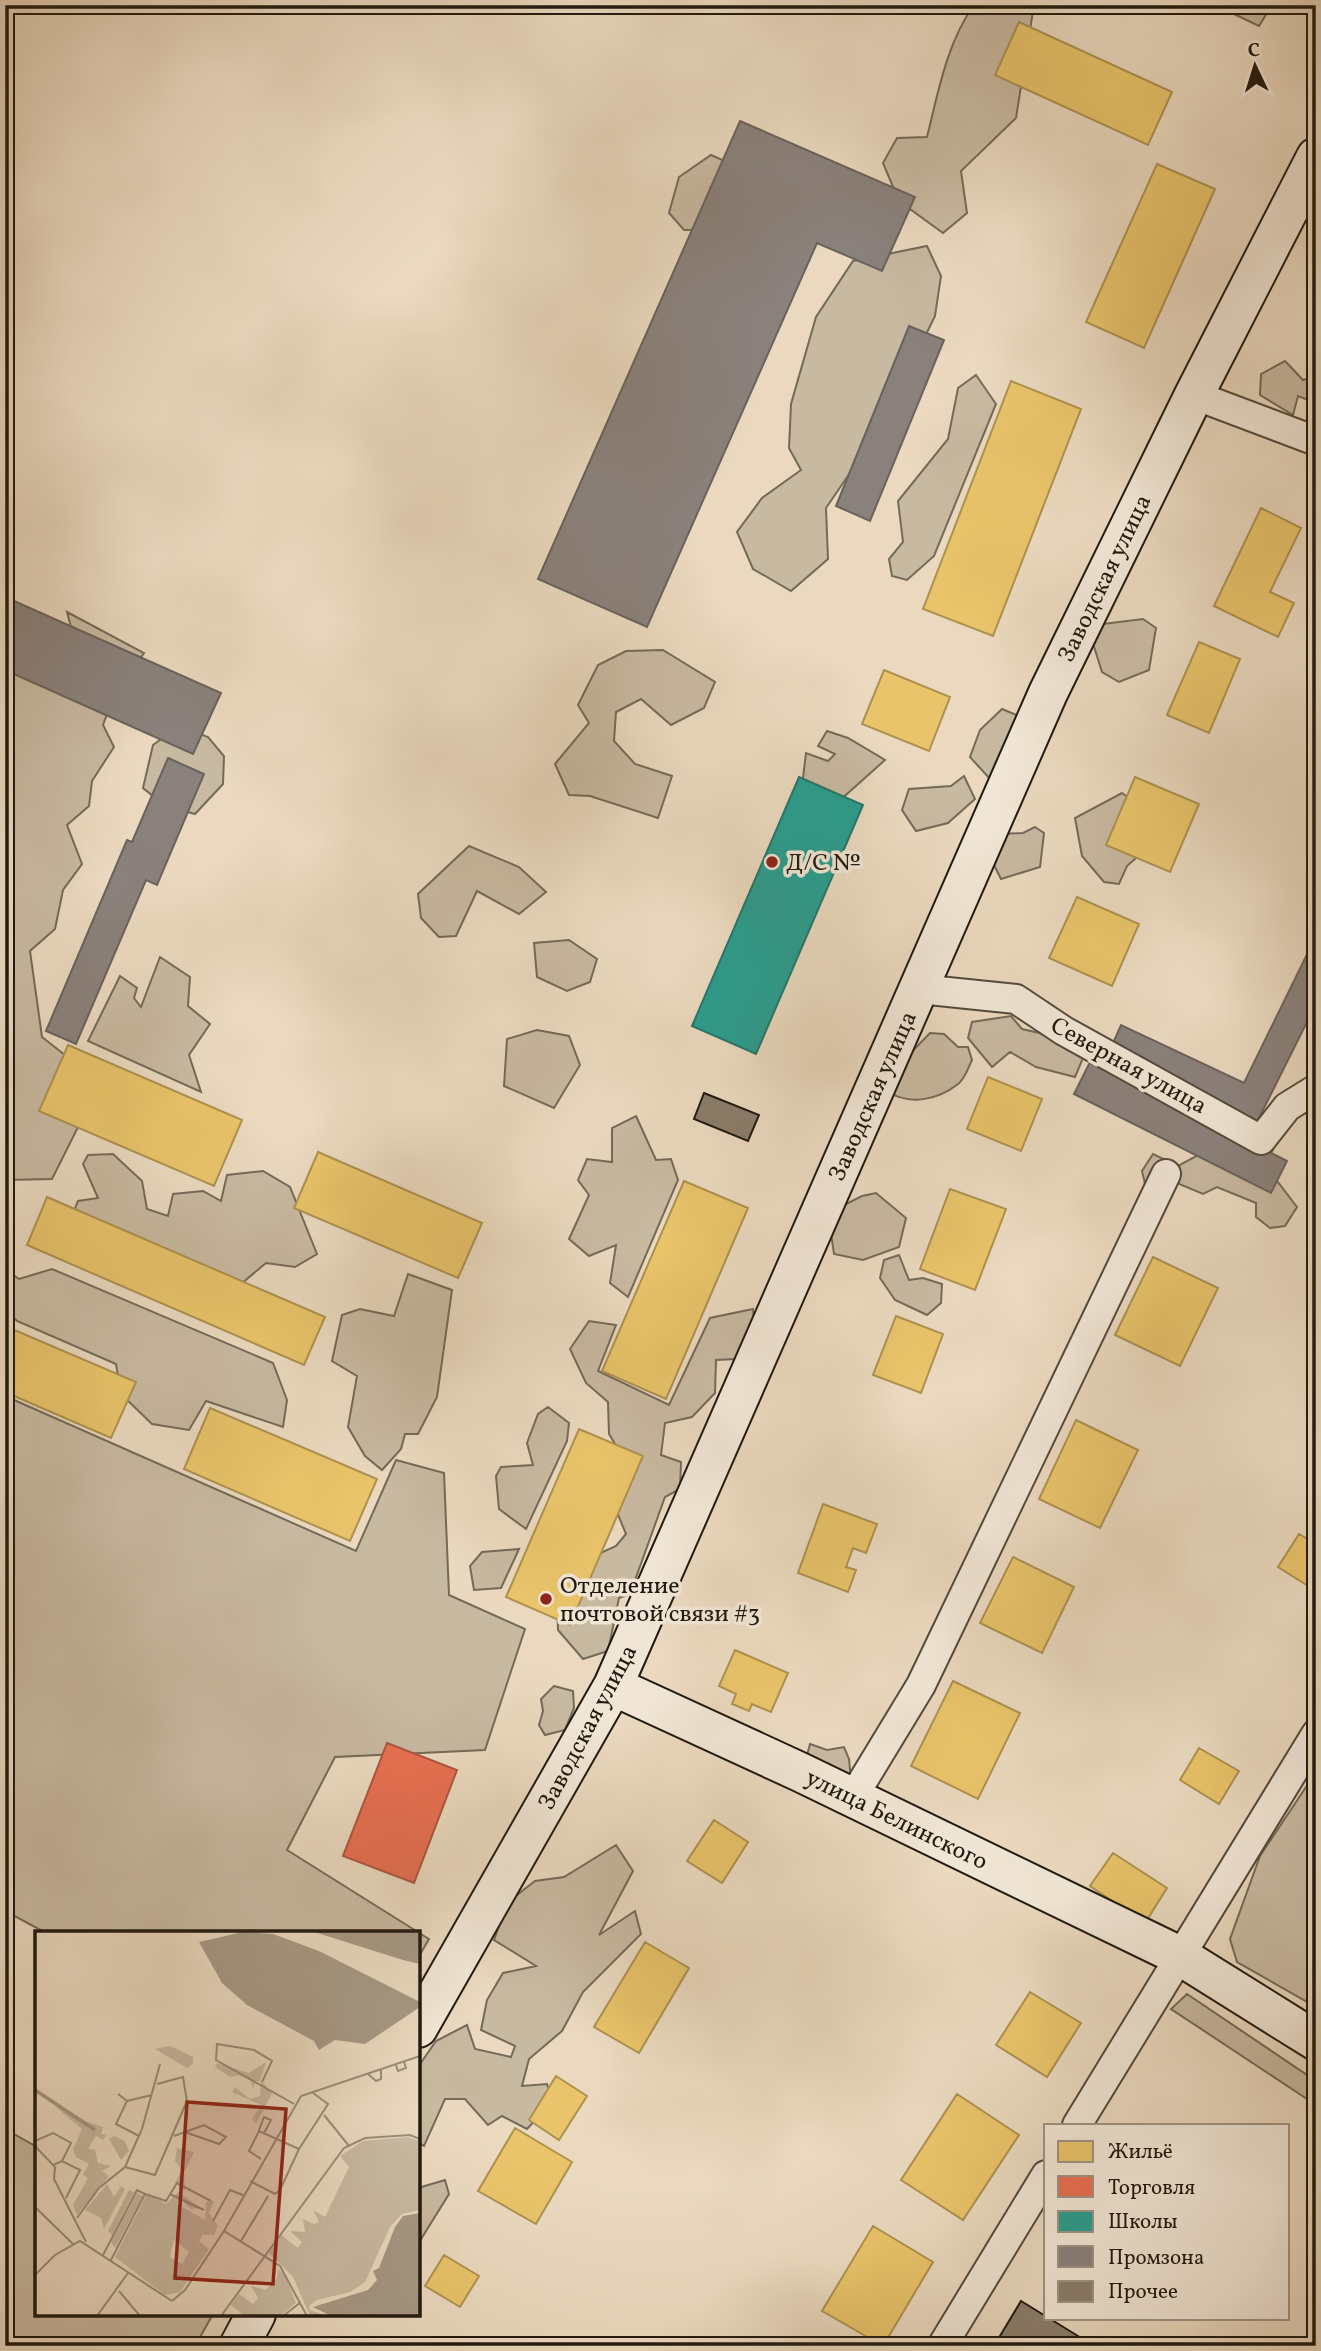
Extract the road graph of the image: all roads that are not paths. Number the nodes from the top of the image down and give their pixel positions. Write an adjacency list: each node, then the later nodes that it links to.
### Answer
1 (1316, 158): 2 (street, Заводская улица)
2 (1194, 395): 3 (street); 4 (street, Заводская улица)
3 (1316, 441)
4 (919, 989): 5 (street, Северная улица); 7 (street, Заводская улица)
5 (1316, 1089)
6 (1166, 1174): 9 (street)
7 (613, 1686): 9 (street, улица Белинского); 11 (street, Заводская улица)
8 (1316, 1734): 10 (street)
9 (853, 1797): 10 (street, улица Белинского)
10 (1180, 1956): 12 (street, улица Белинского); 13 (street)
11 (420, 2024)
12 (1316, 2041)
13 (1078, 2124)
14 (1044, 2178): 17 (street)
15 (255, 2316): 16 (street)
16 (239, 2346)
17 (942, 2346)

